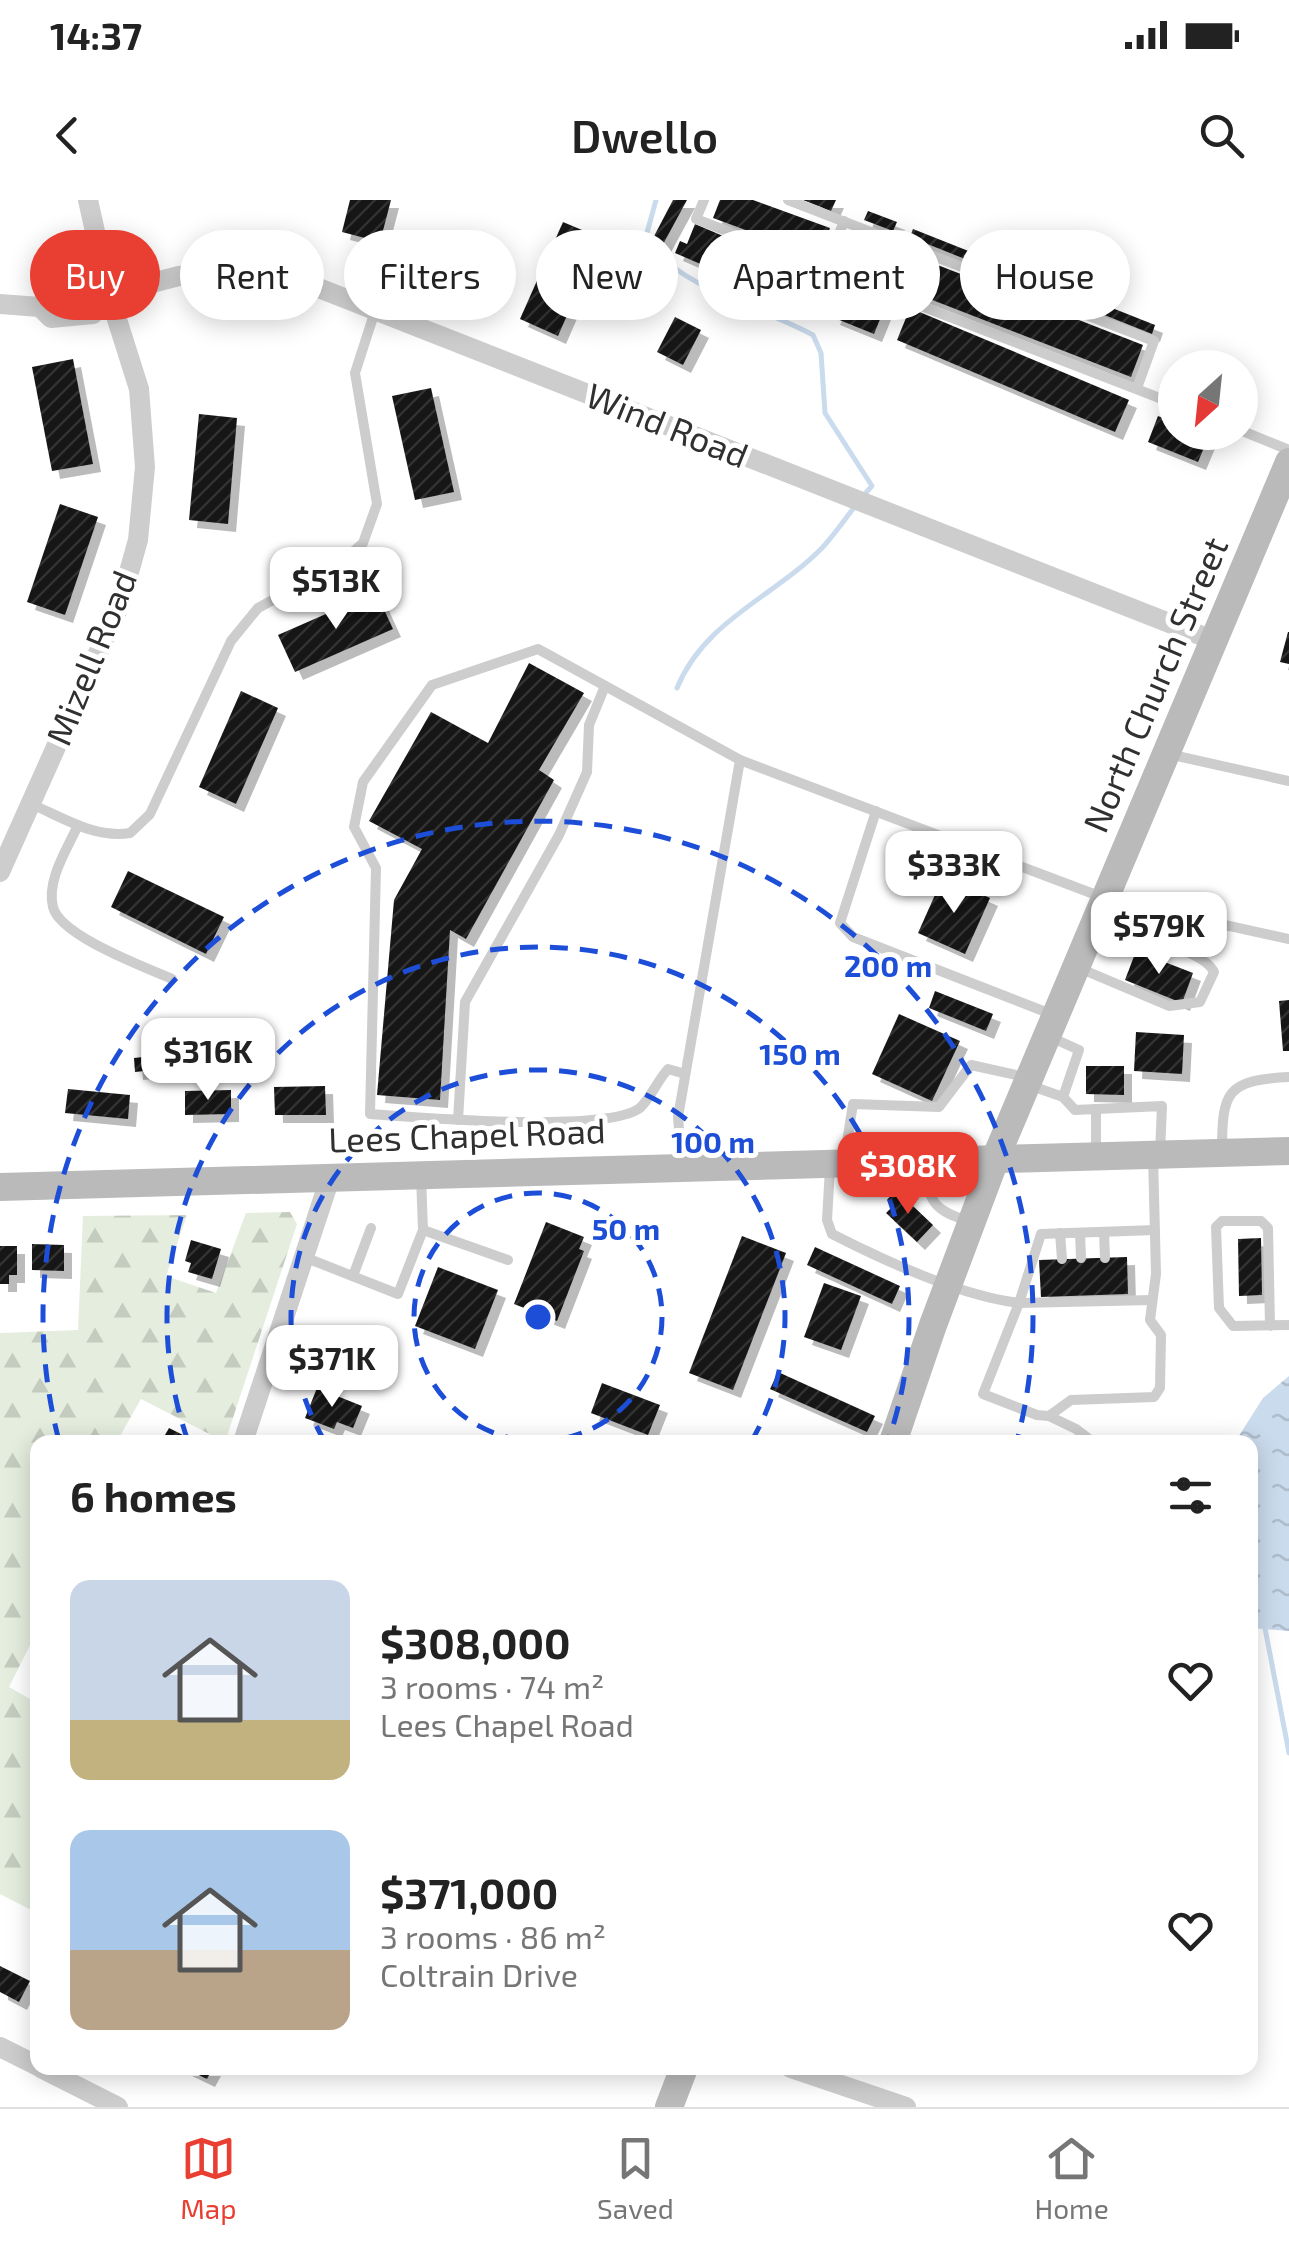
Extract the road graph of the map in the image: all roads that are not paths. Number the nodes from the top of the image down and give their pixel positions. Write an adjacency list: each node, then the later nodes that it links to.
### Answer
1 (88, 200): 5 (street, Mizell Road)
2 (704, 200): 6 (lane)
3 (788, 200): 4 (lane)
4 (844, 220): 7 (lane); 8 (lane)
5 (95, 230)
6 (725, 230)
7 (840, 230)
8 (869, 230)
9 (940, 258): 18 (lane)
10 (160, 281): 11 (street, Wind Road)
11 (344, 298)
12 (0, 304): 13 (street, Wind Road)
13 (30, 306)
14 (940, 313): 18 (lane)
15 (117, 320): 28 (street, Mizell Road)
16 (372, 320): 30 (lane)
17 (400, 320): 23 (street, Wind Road)
18 (1138, 388): 19 (lane)
19 (1158, 397)
20 (1258, 437): 21 (lane)
21 (1289, 450)
22 (1289, 462): 23 (main road, North Church Street)
23 (1215, 642): 25 (main road, North Church Street)
24 (605, 686): 26 (lane); 43 (lane); 43 (lane)
25 (1168, 754): 27 (lane); 32 (main road, North Church Street)
26 (740, 760): 29 (lane); 38 (lane)
27 (1289, 781)
28 (31, 804): 30 (lane); 31 (street, Mizell Road)
29 (876, 812): 32 (lane); 37 (lane)
30 (78, 825): 36 (lane)
31 (0, 872)
32 (1107, 898): 33 (main road, North Church Street); 34 (lane)
33 (1094, 928): 35 (main road, North Church Street); 35 (lane)
34 (1289, 940)
35 (1078, 967): 37 (main road, North Church Street)
36 (172, 980)
37 (1052, 1026): 40 (main road, North Church Street); 41 (lane)
38 (685, 1074): 43 (lane); 51 (lane)
39 (1289, 1077): 45 (lane)
40 (1029, 1081): 41 (lane); 48 (main road, North Church Street); 50 (lane)
41 (1062, 1097): 42 (lane)
42 (1096, 1109): 46 (lane); 47 (lane)
43 (458, 1120)
44 (1289, 1151): 45 (main road, Lees Chapel Road)
45 (1222, 1152): 46 (main road, Lees Chapel Road)
46 (1156, 1154): 47 (main road, Lees Chapel Road); 58 (lane)
47 (1096, 1155): 48 (main road, Lees Chapel Road)
48 (996, 1157): 49 (main road, Lees Chapel Road); 55 (main road, North Church Street)
49 (925, 1159): 50 (main road, Lees Chapel Road); 55 (lane)
50 (837, 1162): 51 (main road, Lees Chapel Road); 68 (lane)
51 (682, 1167): 52 (main road, Lees Chapel Road)
52 (421, 1175): 53 (main road, Lees Chapel Road); 57 (lane)
53 (330, 1178): 54 (main road, Lees Chapel Road); 62 (street)
54 (0, 1187)
55 (972, 1222): 68 (main road, North Church Street)
56 (371, 1228): 67 (lane)
57 (424, 1230): 66 (lane); 67 (lane)
58 (1155, 1230): 59 (lane); 69 (lane)
59 (1104, 1232): 60 (lane); 64 (lane)
60 (1080, 1233): 61 (lane); 63 (lane)
61 (1060, 1234): 65 (lane); 70 (lane)
62 (304, 1257): 67 (lane); 74 (street)
63 (1082, 1258)
64 (1105, 1258)
65 (1062, 1259)
66 (508, 1260)
67 (352, 1276)
68 (948, 1283): 70 (lane); 75 (main road, North Church Street)
69 (1152, 1300): 70 (lane); 73 (lane)
70 (1019, 1302): 73 (lane)
71 (1289, 1325): 72 (lane)
72 (1270, 1326): 72 (lane)
73 (1049, 1416): 76 (lane)
74 (245, 1435)
75 (895, 1435)
76 (1084, 1435)
77 (0, 2046): 78 (street)
78 (30, 2062)
79 (55, 2075): 82 (street)
80 (681, 2075): 83 (main road)
81 (812, 2075): 84 (street)
82 (118, 2107)
83 (669, 2107)
84 (906, 2107)

